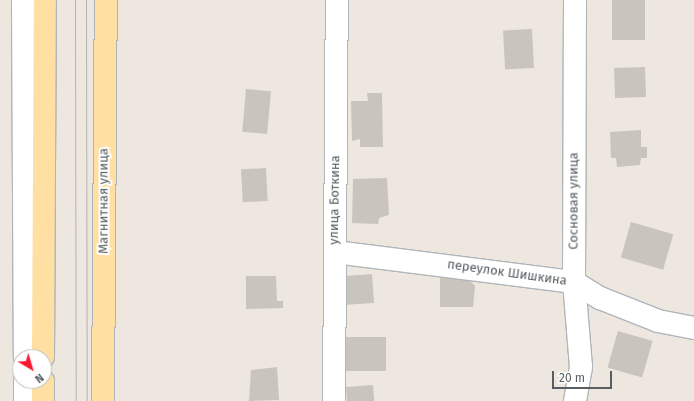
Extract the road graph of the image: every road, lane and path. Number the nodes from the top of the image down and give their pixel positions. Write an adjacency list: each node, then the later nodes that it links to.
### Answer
1 (23, 0): 9 (street)
2 (45, 0): 10 (main road)
3 (106, 0): 15 (main road, Магнитная улица)
4 (337, 0): 6 (street, улица Боткина)
5 (575, 0): 7 (street, Сосновая улица)
6 (335, 252): 7 (street, переулок Шишкина); 16 (street, улица Боткина)
7 (574, 282): 8 (street, переулок Шишкина); 17 (street, Сосновая улица)
8 (694, 328)
9 (25, 349)
10 (43, 349)
11 (25, 389): 13 (street)
12 (43, 389): 14 (main road)
13 (25, 401)
14 (43, 401)
15 (103, 401)
16 (334, 401)
17 (575, 401)

